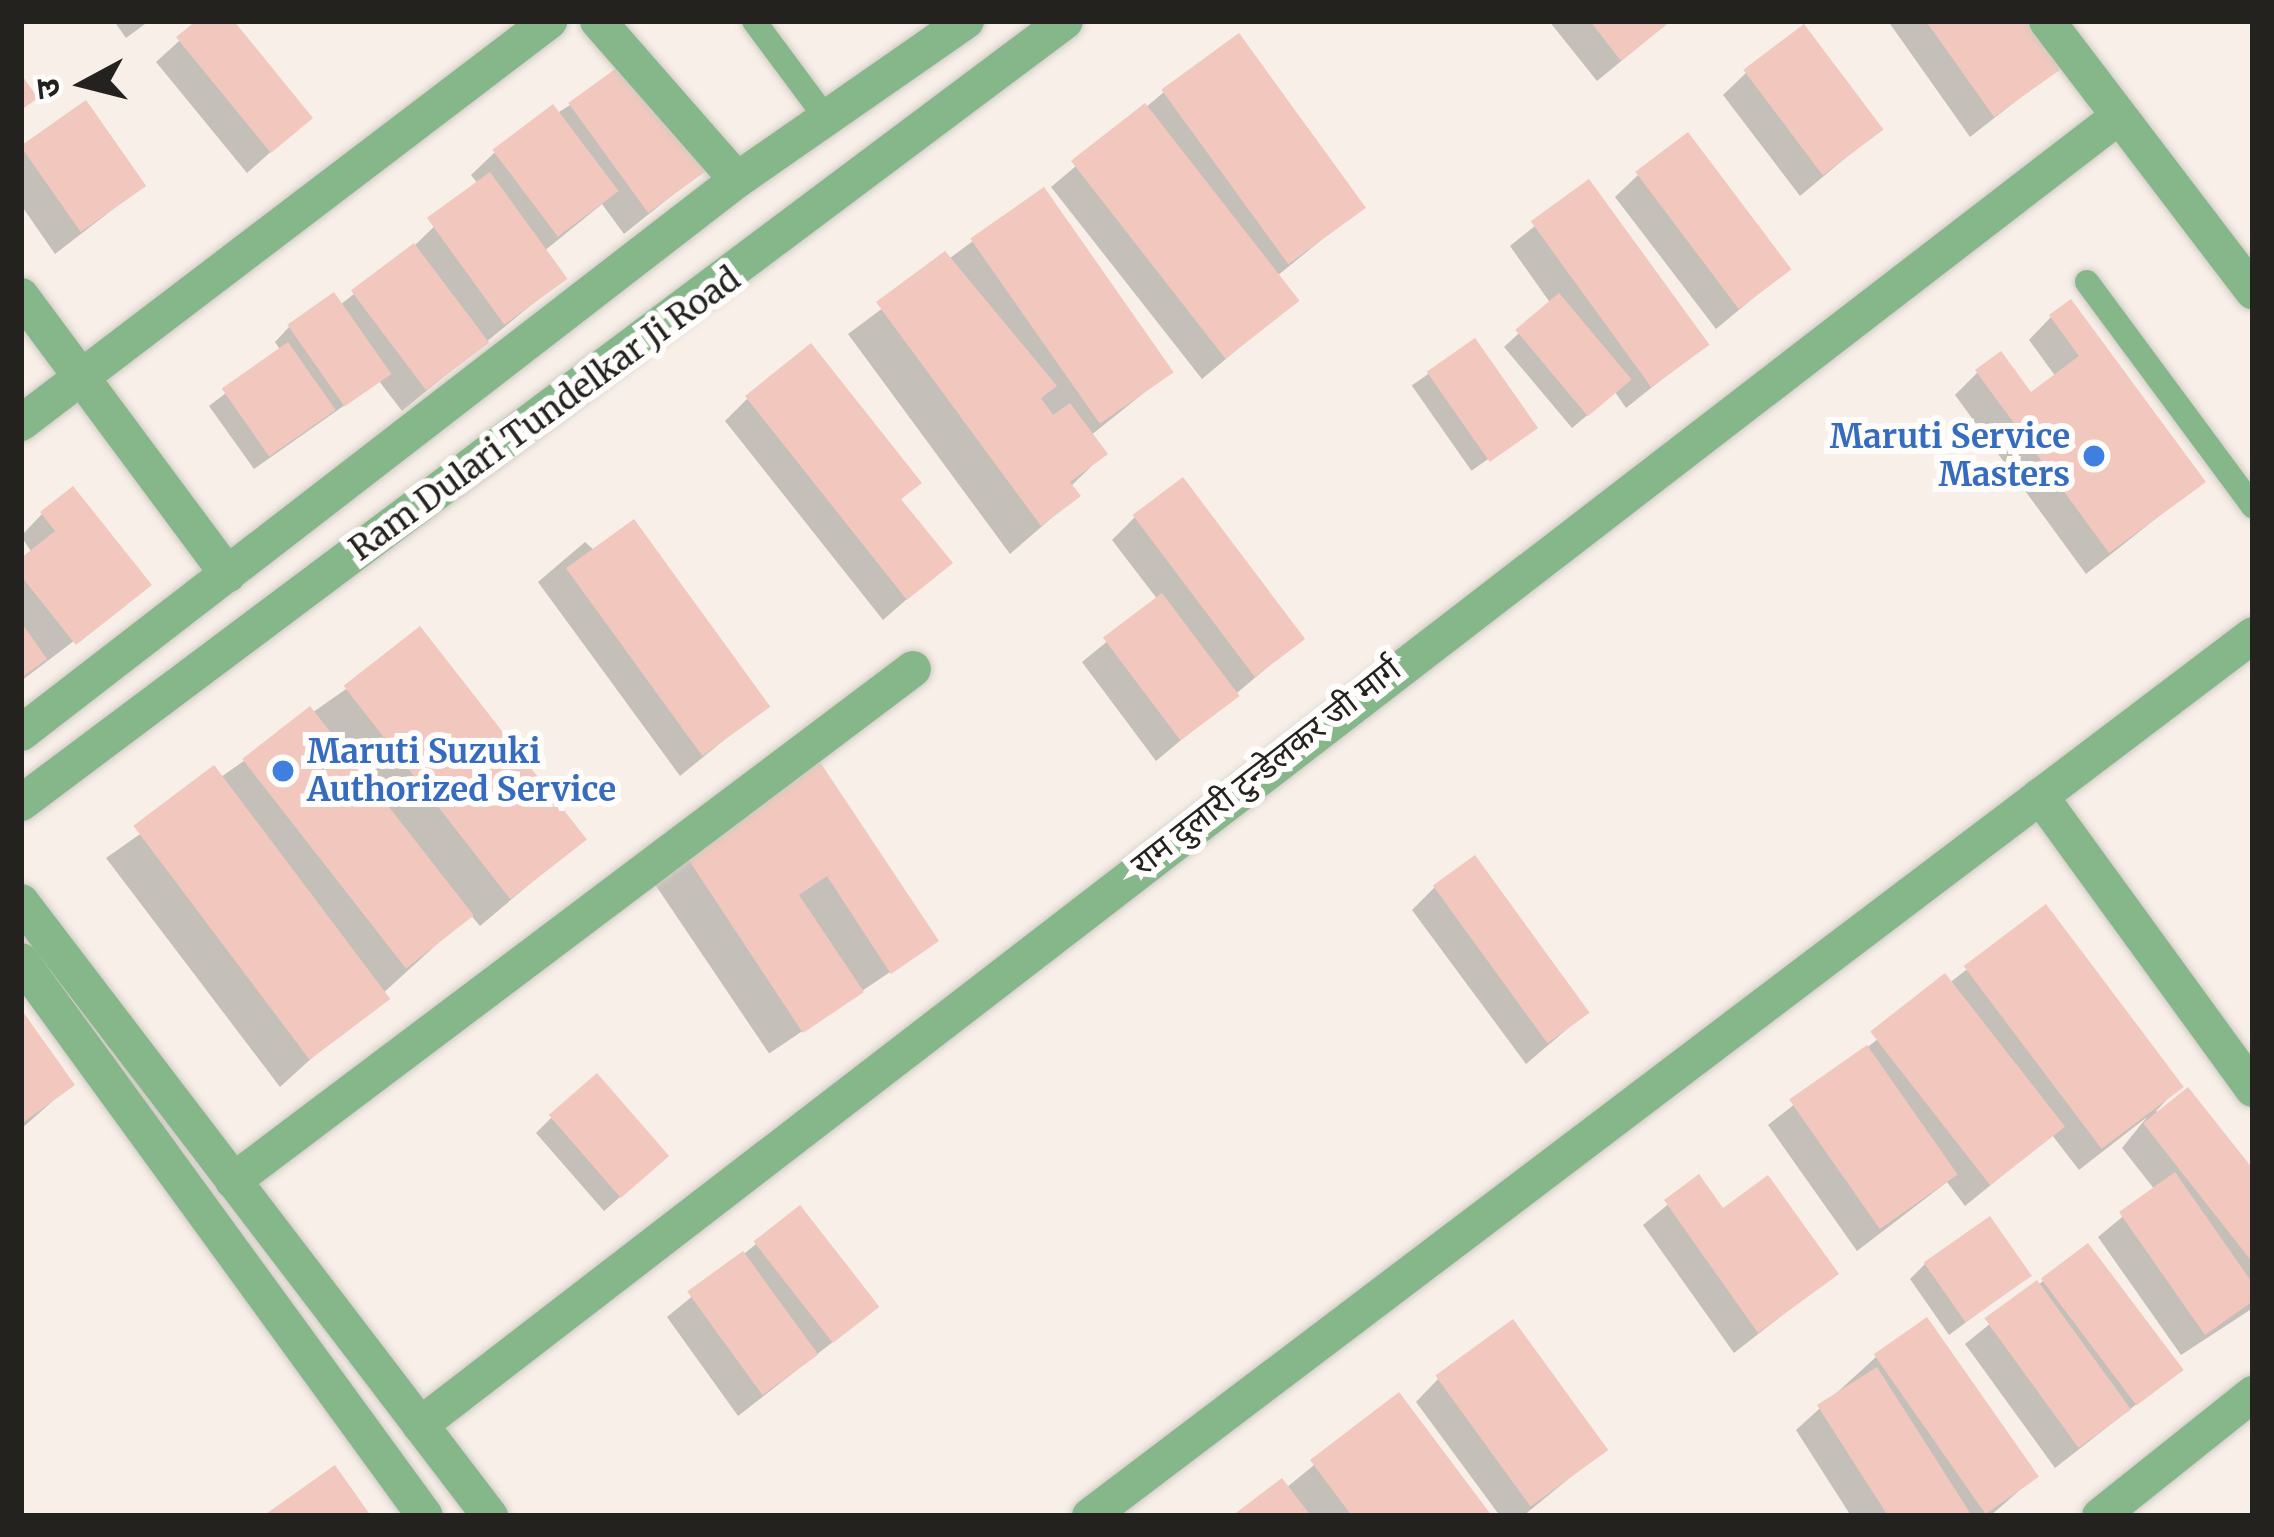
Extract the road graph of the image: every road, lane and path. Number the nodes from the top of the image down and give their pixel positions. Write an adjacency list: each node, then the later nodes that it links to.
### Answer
1 (549, 21): 13 (street)
2 (598, 21): 9 (street)
3 (966, 21): 8 (street, Ram Dulari Tundelkar Ji Road)
4 (1065, 21): 21 (street, Ram Dulari Tundelkar Ji Road)
5 (2048, 21): 7 (street)
6 (762, 24): 8 (lane)
7 (2117, 117): 11 (street); 27 (street, राम दुलारी टुन्डेलकर जी मार्ग)
8 (826, 118): 9 (street, Ram Dulari Tundelkar Ji Road)
9 (737, 180): 16 (street, Ram Dulari Tundelkar Ji Road)
10 (2087, 282): 15 (lane)
11 (2253, 291)
12 (21, 296): 13 (street)
13 (81, 377): 14 (street); 16 (street)
14 (21, 423)
15 (2253, 506)
16 (228, 575): 19 (street, Ram Dulari Tundelkar Ji Road)
17 (2253, 635): 20 (street)
18 (913, 669): 25 (street)
19 (21, 733)
20 (2039, 796): 24 (street); 30 (street)
21 (21, 803)
22 (21, 902): 25 (street)
23 (21, 961): 28 (street)
24 (2253, 1089)
25 (233, 1180): 27 (street)
26 (2253, 1394): 31 (street)
27 (421, 1425): 29 (street)
28 (425, 1516)
29 (490, 1516)
30 (1090, 1516)
31 (2100, 1516)

